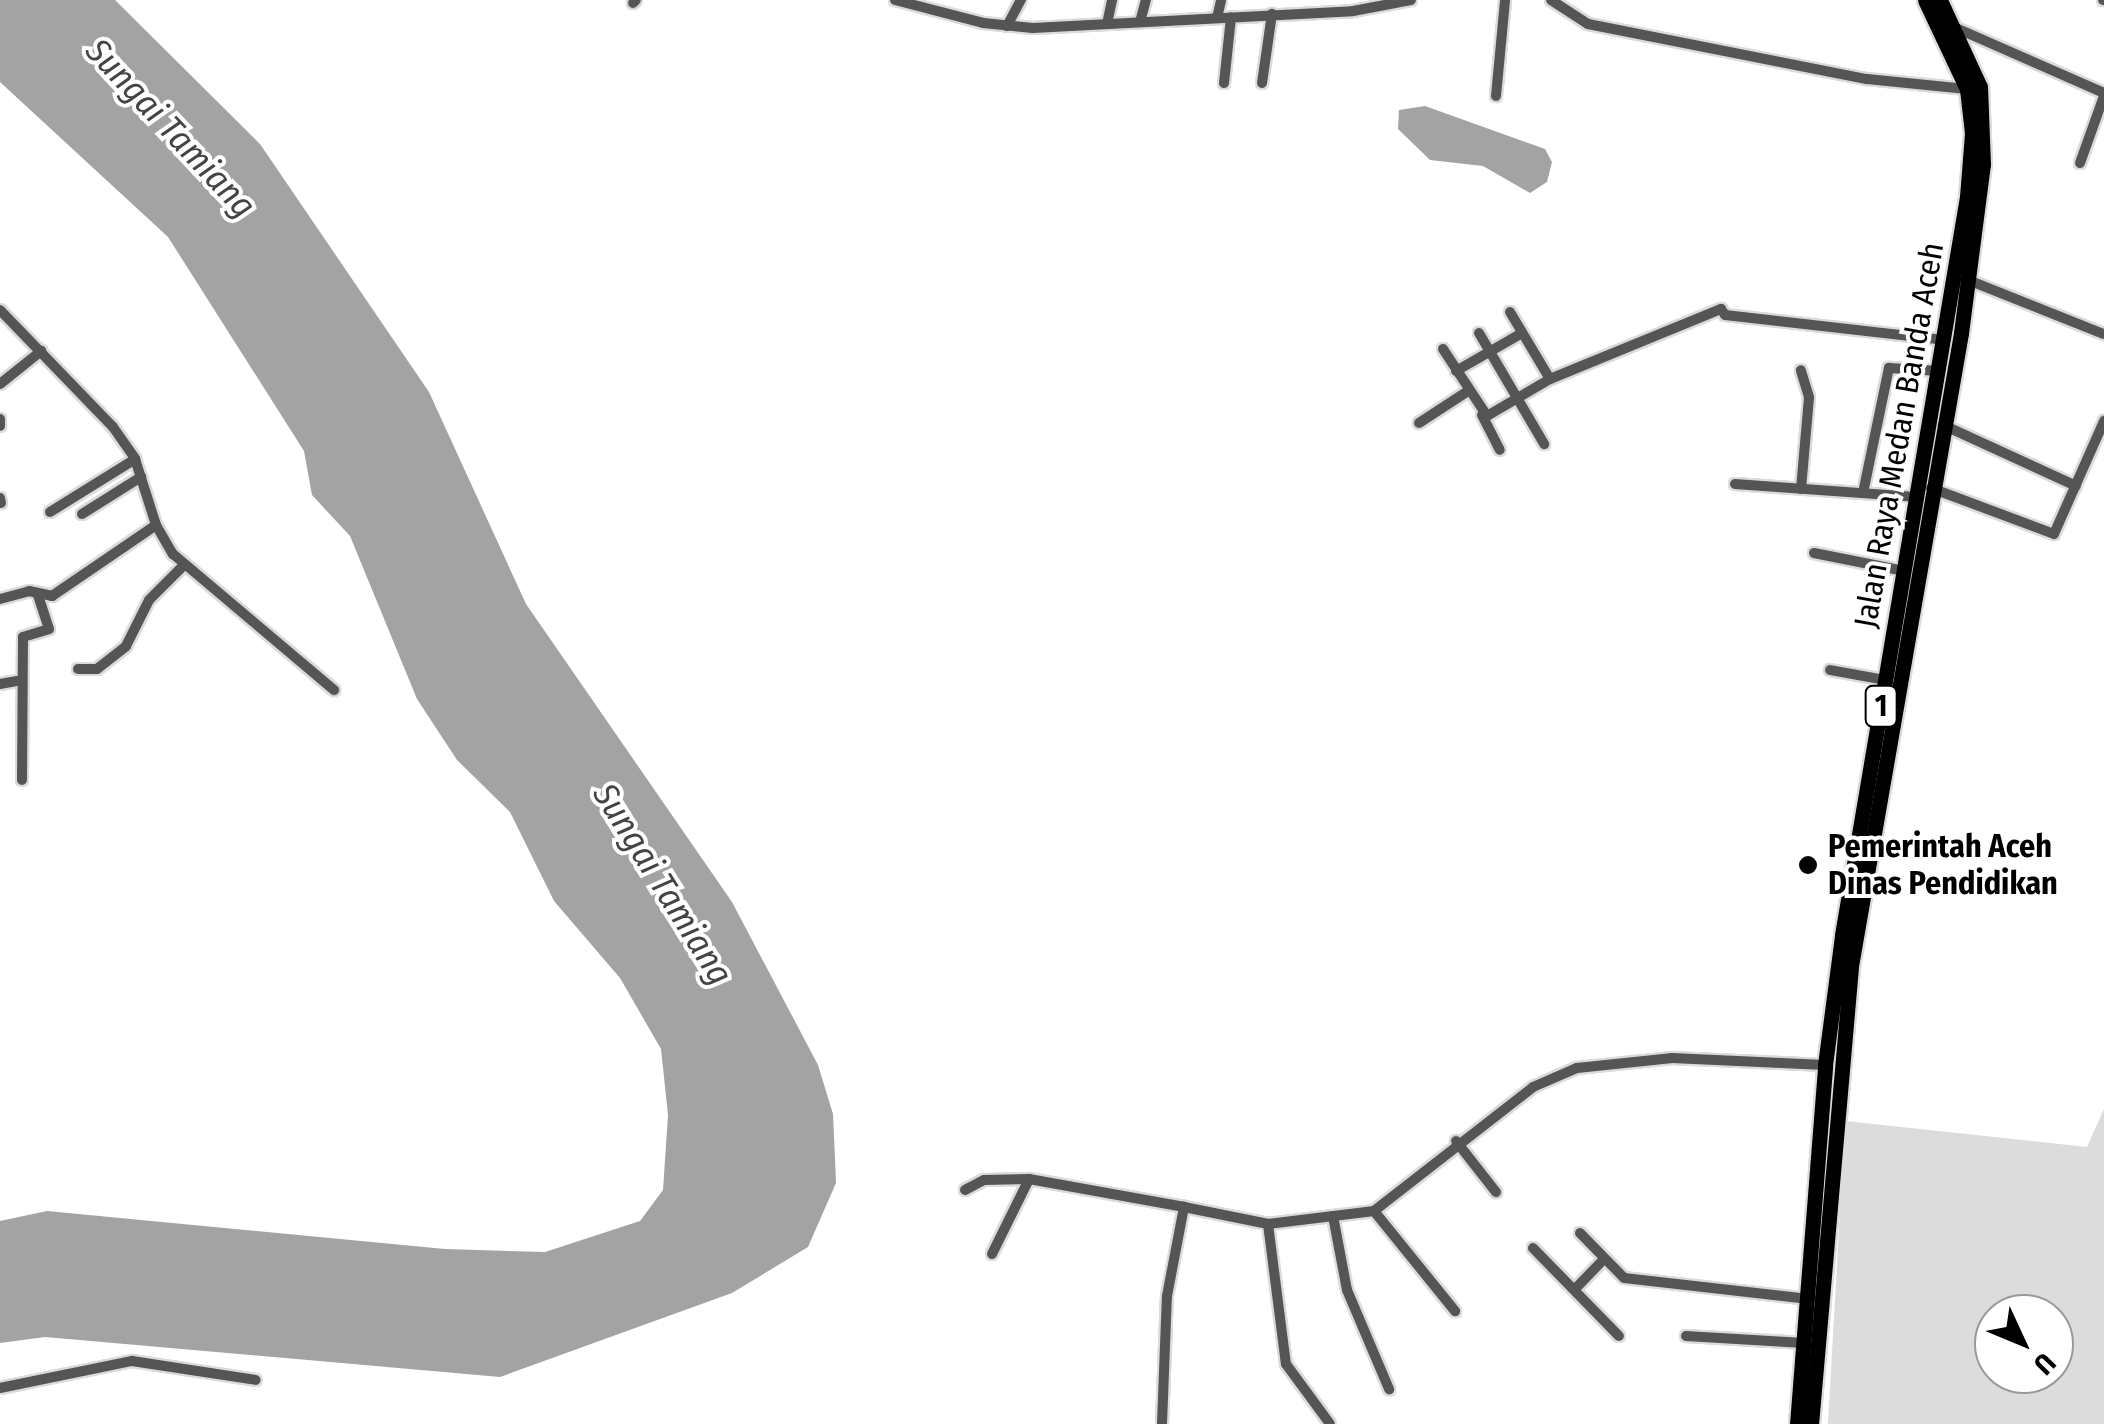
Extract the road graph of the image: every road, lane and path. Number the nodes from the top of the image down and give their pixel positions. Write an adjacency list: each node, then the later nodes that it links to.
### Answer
1 (896, 0): 16 (street)
2 (1021, 0): 16 (street)
3 (1112, 0): 15 (street)
4 (1146, 0): 14 (street)
5 (1221, 0): 13 (street)
6 (1410, 0): 11 (street)
7 (1505, 0): 22 (street)
8 (1551, 0): 20 (street)
9 (1925, 0): 20 (highway, Jalan Raya Medan Banda Aceh / 1)
10 (1940, 0): 17 (highway, Jalan Raya Medan Banda Aceh / 1)
11 (1272, 14): 12 (street); 19 (street)
12 (1230, 17): 13 (street); 18 (street)
13 (1217, 18): 14 (street)
14 (1140, 22): 15 (street)
15 (1107, 24): 16 (street)
16 (1007, 26)
17 (1956, 28): 21 (street); 24 (highway, Jalan Raya Medan Banda Aceh / 1)
18 (1224, 83)
19 (1262, 83)
20 (1966, 90): 30 (highway, Jalan Raya Medan Banda Aceh / 1)
21 (2104, 95): 23 (street)
22 (1496, 96)
23 (2080, 163)
24 (1968, 280): 29 (street); 37 (highway, Jalan Raya Medan Banda Aceh / 1)
25 (0, 310): 32 (street)
26 (1510, 312): 28 (street)
27 (1479, 333): 33 (street)
28 (1522, 333): 33 (street); 36 (street)
29 (2104, 334)
30 (1945, 340): 36 (street); 37 (highway, Jalan Raya Medan Banda Aceh / 1)
31 (1444, 349): 35 (street)
32 (41, 351): 38 (street); 47 (street)
33 (1490, 352): 35 (street); 40 (street)
34 (1801, 370): 52 (street)
35 (1456, 371): 39 (street)
36 (1550, 379): 40 (street)
37 (1943, 379): 44 (highway, Jalan Raya Medan Banda Aceh / 1); 53 (street); 54 (highway, Jalan Raya Medan Banda Aceh / 1)
38 (0, 384)
39 (1468, 391): 41 (street); 43 (street)
40 (1516, 400): 41 (street); 45 (street)
41 (1482, 415): 46 (street)
42 (2104, 421): 50 (street)
43 (1419, 423)
44 (1943, 426): 50 (street); 51 (highway, Jalan Raya Medan Banda Aceh / 1)
45 (1544, 444)
46 (1500, 450)
47 (135, 459): 48 (street); 55 (street)
48 (142, 477): 56 (street); 57 (street)
49 (1735, 484): 52 (street)
50 (2076, 486): 51 (street)
51 (1931, 488): 63 (highway, Jalan Raya Medan Banda Aceh / 1)
52 (1801, 489): 53 (street)
53 (1863, 492): 54 (street)
54 (1915, 497): 60 (highway, Jalan Raya Medan Banda Aceh / 1)
55 (50, 512)
56 (82, 514)
57 (156, 525): 59 (street); 61 (street)
58 (1814, 553): 60 (street)
59 (184, 565): 64 (street); 69 (street)
60 (1904, 571): 63 (highway, Jalan Raya Medan Banda Aceh / 1)
61 (37, 593): 62 (street); 66 (street)
62 (0, 598)
63 (1900, 632): 67 (highway, Jalan Raya Medan Banda Aceh / 1); 71 (highway, Jalan Raya Medan Banda Aceh / 1)
64 (78, 668)
65 (1830, 670): 67 (street)
66 (22, 680): 68 (street); 70 (street)
67 (1884, 680): 71 (highway, Jalan Raya Medan Banda Aceh / 1)
68 (0, 684)
69 (334, 690)
70 (22, 780)
71 (1870, 824): 72 (highway, Jalan Raya Medan Banda Aceh / 1); 94 (highway, Jalan Raya Medan Banda Aceh / 1)
72 (1825, 1066): 73 (street); 86 (highway, Jalan Raya Medan Banda Aceh / 1)
73 (1456, 1142): 76 (street); 78 (street)
74 (1029, 1179): 75 (street); 77 (street); 83 (street)
75 (964, 1190)
76 (1496, 1192)
77 (1184, 1208): 80 (street); 95 (street)
78 (1374, 1212): 79 (street); 87 (street)
79 (1333, 1216): 80 (street); 93 (street)
80 (1268, 1224): 96 (street)
81 (1580, 1233): 84 (street)
82 (1533, 1248): 85 (street)
83 (992, 1254)
84 (1602, 1261): 85 (street); 86 (street)
85 (1576, 1288): 88 (street)
86 (1807, 1299): 90 (highway, Jalan Raya Medan Banda Aceh / 1)
87 (1455, 1310)
88 (1618, 1336)
89 (1686, 1336): 90 (street)
90 (1804, 1343): 94 (highway, Jalan Raya Medan Banda Aceh / 1)
91 (256, 1380): 92 (street)
92 (0, 1388)
93 (1389, 1389)
94 (1806, 1398): 97 (highway, Jalan Raya Medan Banda Aceh / 1); 98 (highway, Jalan Raya Medan Banda Aceh / 1)
95 (1162, 1424)
96 (1330, 1424)
97 (1797, 1424)
98 (1811, 1424)

